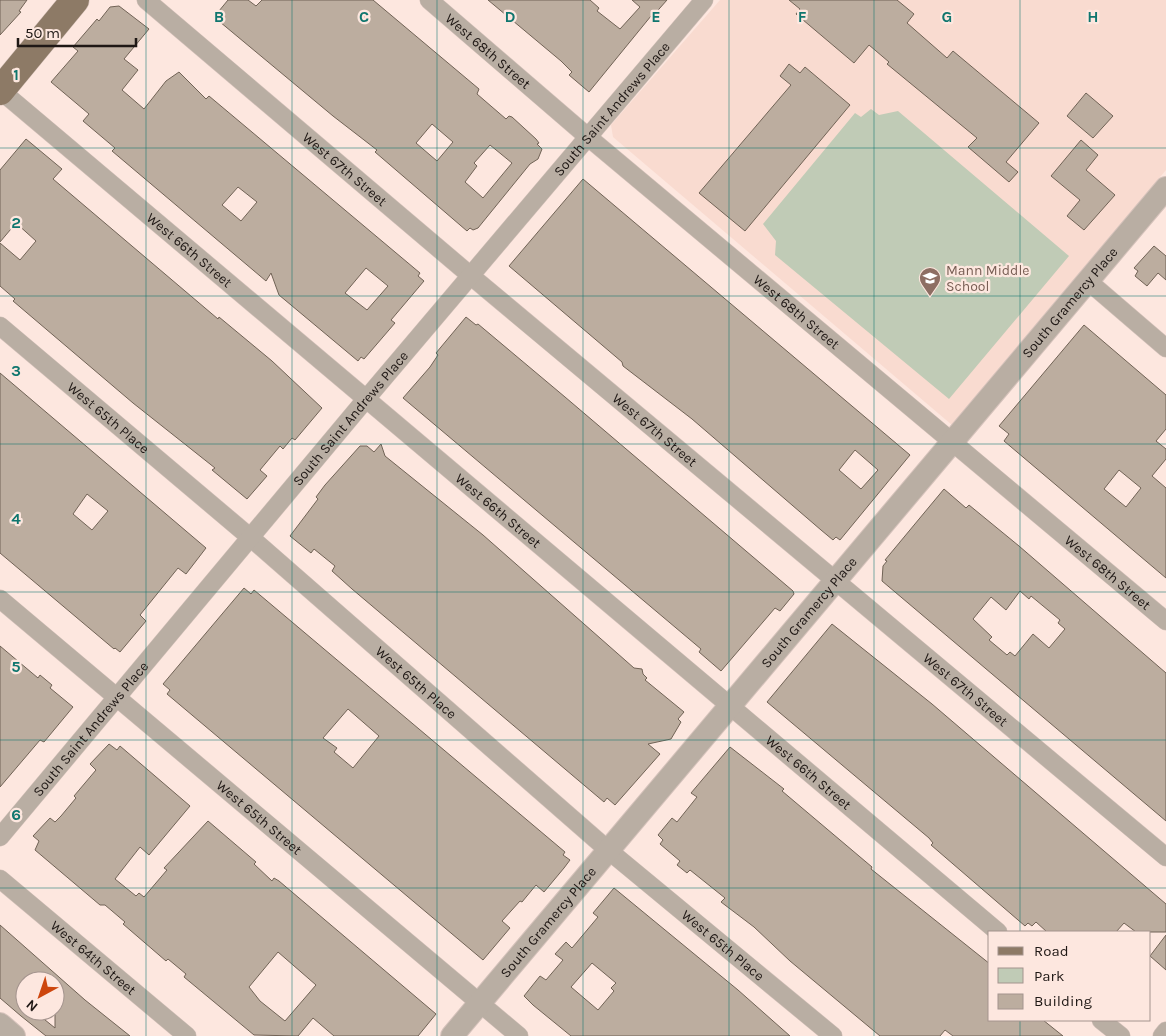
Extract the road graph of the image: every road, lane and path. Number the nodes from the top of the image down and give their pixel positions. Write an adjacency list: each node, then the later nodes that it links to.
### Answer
1 (75, 0): 5 (main road)
2 (146, 0): 8 (street, West 67th Street)
3 (429, 0): 6 (street, West 68th Street)
4 (704, 0): 6 (street, South Saint Andrews Place)
5 (0, 90): 12 (street, West 66th Street)
6 (588, 137): 8 (street, South Saint Andrews Place); 13 (street, West 68th Street)
7 (1166, 188): 9 (street, South Gramercy Place)
8 (472, 276): 12 (street, South Saint Andrews Place); 15 (street, West 67th Street)
9 (1088, 281): 11 (street); 13 (street, South Gramercy Place)
10 (0, 326): 14 (street, West 65th Place)
11 (1166, 348)
12 (366, 399): 14 (street, South Saint Andrews Place); 19 (street, West 66th Street)
13 (952, 442): 15 (street, South Gramercy Place); 17 (street, West 68th Street)
14 (251, 538): 18 (street, South Saint Andrews Place); 21 (street, West 65th Place)
15 (835, 580): 19 (street, South Gramercy Place); 22 (street, West 67th Street)
16 (0, 599): 18 (street, West 65th Street)
17 (1166, 621)
18 (117, 698): 20 (street, South Saint Andrews Place); 25 (street, West 65th Street)
19 (730, 706): 21 (street, South Gramercy Place); 24 (street, West 66th Street)
20 (0, 837)
21 (608, 850): 25 (street, South Gramercy Place); 33 (street, West 65th Place)
22 (1166, 857)
23 (0, 879): 30 (street, West 64th Street)
24 (997, 931)
25 (480, 1003): 31 (street, South Gramercy Place); 32 (street, West 65th Street)
26 (1103, 1021): 34 (street)
27 (0, 1024): 29 (street)
28 (1166, 1031): 35 (street)
29 (14, 1036)
30 (187, 1036)
31 (452, 1036)
32 (519, 1036)
33 (833, 1036)
34 (1121, 1036)
35 (1162, 1036)

